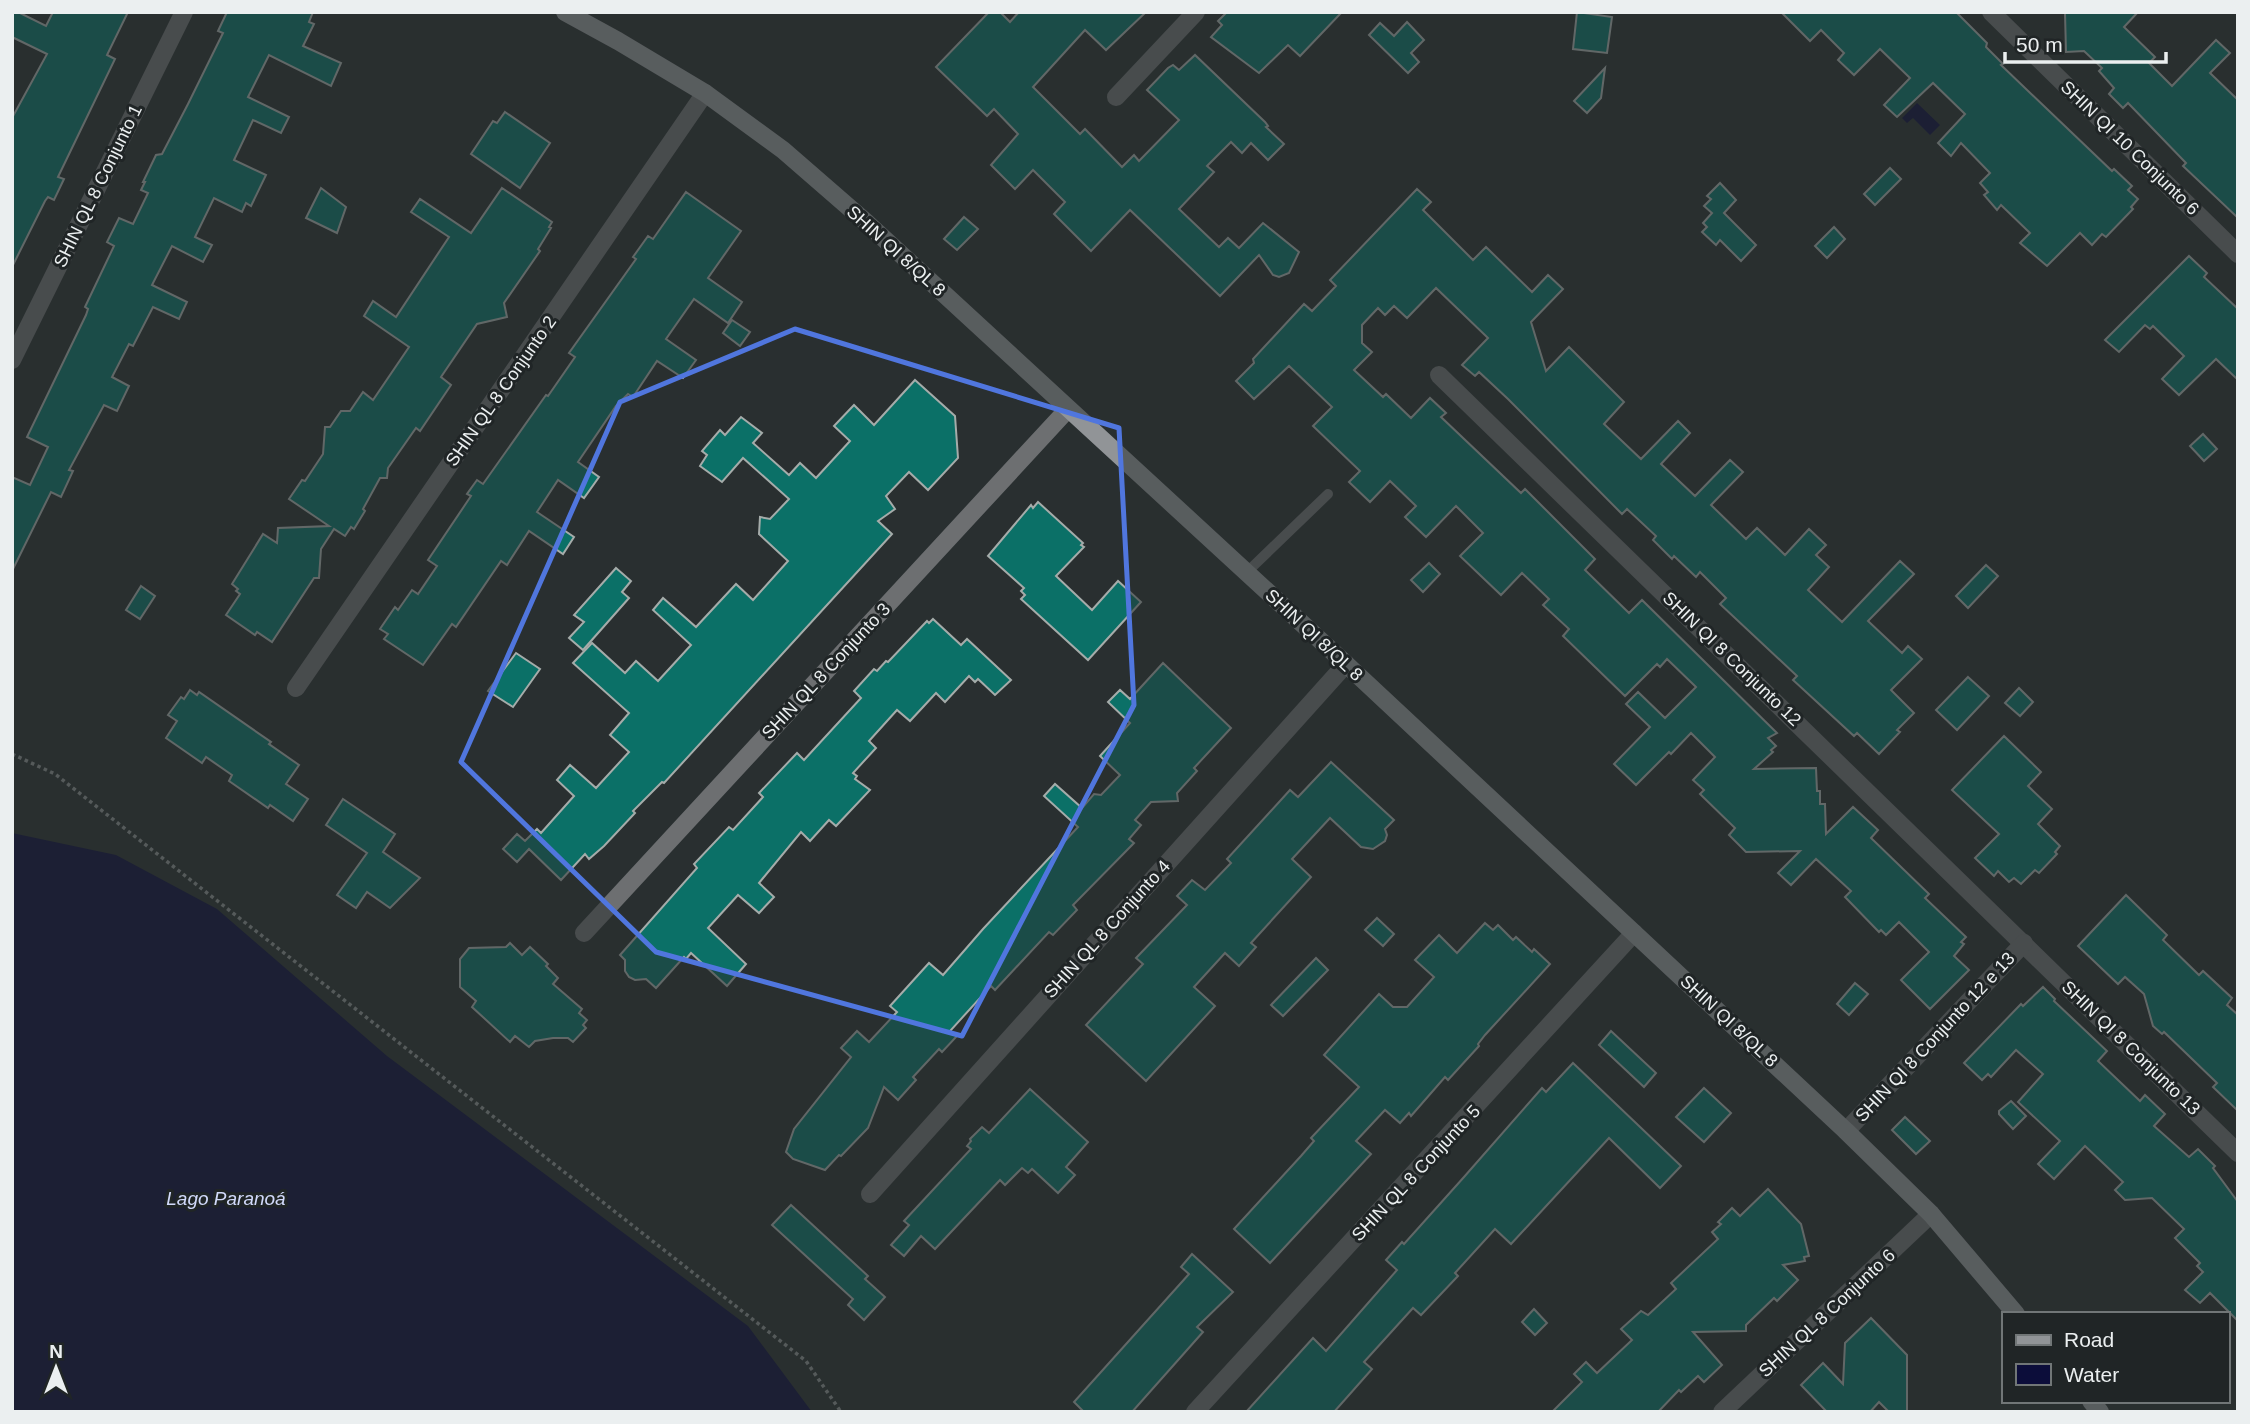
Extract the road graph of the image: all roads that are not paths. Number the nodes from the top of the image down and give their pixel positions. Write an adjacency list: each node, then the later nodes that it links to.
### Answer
1 (184, 12): 8 (street, SHIN QL 8 Conjunto 1)
2 (565, 12): 5 (street, SHIN QI 8/QL 8)
3 (1196, 12): 6 (street)
4 (1991, 12): 7 (street, SHIN QI 10 Conjunto 6)
5 (705, 93): 10 (street, SHIN QI 8/QL 8); 14 (street, SHIN QL 8 Conjunto 2)
6 (1116, 97)
7 (2238, 254)
8 (12, 360)
9 (1439, 375): 17 (street, SHIN QI 8 Conjunto 12)
10 (1068, 409): 12 (street, SHIN QI 8/QL 8); 15 (street, SHIN QL 8 Conjunto 3)
11 (1328, 494): 12 (lane)
12 (1246, 573): 13 (street, SHIN QI 8/QL 8)
13 (1346, 664): 16 (street, SHIN QI 8/QL 8); 20 (street, SHIN QL 8 Conjunto 4)
14 (296, 688)
15 (584, 933)
16 (1634, 933): 18 (street, SHIN QI 8/QL 8); 23 (street, SHIN QL 8 Conjunto 5)
17 (2024, 943): 18 (street, SHIN QI 8 Conjunto 12 e 13); 19 (street, SHIN QI 8 Conjunto 13)
18 (1846, 1131): 21 (street, SHIN QI 8/QL 8)
19 (2238, 1153)
20 (870, 1195)
21 (1931, 1214): 22 (street, SHIN QI 8/QL 8); 24 (street, SHIN QL 8 Conjunto 6)
22 (2014, 1312)
23 (1195, 1412)
24 (1722, 1412)

